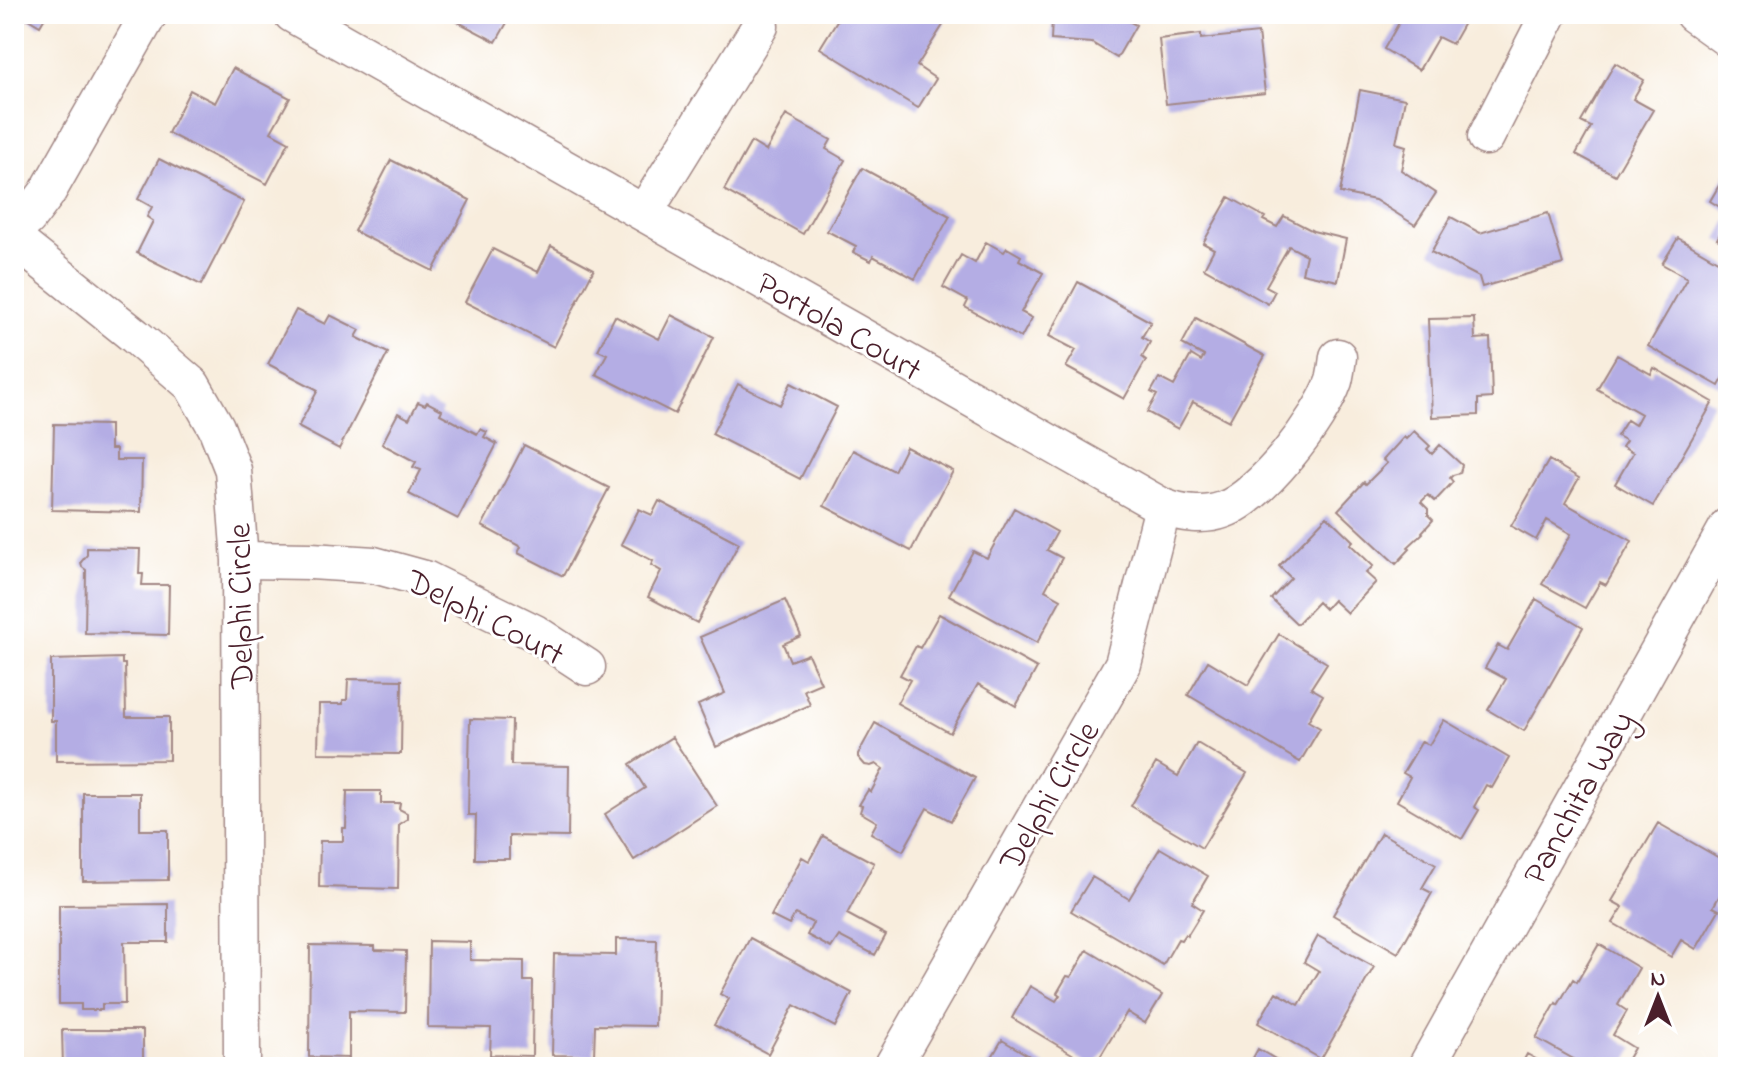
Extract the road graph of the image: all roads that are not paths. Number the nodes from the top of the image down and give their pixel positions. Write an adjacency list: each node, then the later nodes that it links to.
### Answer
1 (149, 14): 9 (street)
2 (292, 14): 8 (street, Portola Court)
3 (1549, 14): 7 (street)
4 (1693, 14): 6 (street)
5 (760, 26): 8 (street)
6 (1728, 39)
7 (1486, 137)
8 (644, 213): 12 (street, Portola Court)
9 (14, 230)
10 (14, 239): 14 (street, Delphi Circle)
11 (1338, 357): 12 (street, Portola Court)
12 (1163, 507): 17 (street, Delphi Circle)
13 (1728, 526): 18 (street, Panchita Way)
14 (240, 560): 15 (street, Delphi Court); 16 (street, Delphi Circle)
15 (587, 667)
16 (242, 1067)
17 (892, 1067)
18 (1426, 1067)

